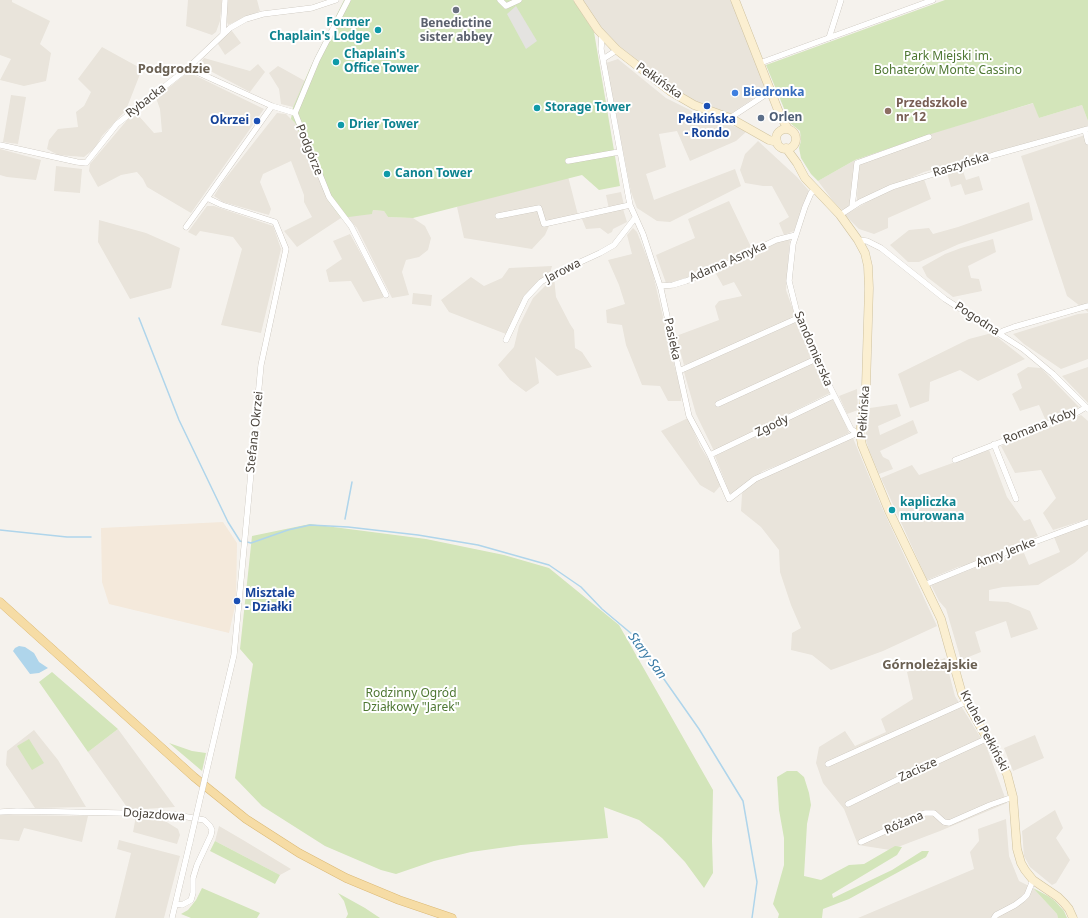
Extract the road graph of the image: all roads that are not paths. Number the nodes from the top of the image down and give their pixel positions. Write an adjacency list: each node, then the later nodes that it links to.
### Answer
1 (225, 0): 10 (street)
2 (336, 0): 10 (street, Rybacka)
3 (348, 0): 19 (street, Podgórze)
4 (500, 0): 5 (street)
5 (519, 0)
6 (735, 0): 15 (street)
7 (841, 0): 12 (street)
8 (933, 0): 12 (street)
9 (581, 1): 11 (street, Pełkińska)
10 (223, 33): 16 (street, Rybacka)
11 (602, 34): 13 (street, Pełkińska); 14 (street, Pasieka)
12 (828, 38): 15 (street)
13 (617, 50): 14 (street); 20 (street, Pełkińska)
14 (603, 59): 27 (street, Pasieka)
15 (760, 63): 17 (street)
16 (188, 68): 18 (street); 25 (street, Rybacka)
17 (770, 91): 20 (street); 22 (street)
18 (272, 106): 19 (street); 30 (street)
19 (295, 113): 40 (street, Podgórze)
20 (730, 118): 22 (street, Pełkińska)
21 (1086, 129): 24 (street); 32 (street, Raszyńska)
22 (781, 134): 26 (street); 26 (street)
23 (930, 137): 32 (street)
24 (1088, 142)
25 (0, 146)
26 (790, 147): 29 (street, Pełkińska)
27 (619, 152): 28 (street); 31 (street, Pasieka)
28 (568, 161)
29 (816, 189): 34 (street, Pełkińska); 37 (street, Sandomierska)
30 (207, 198): 36 (street); 67 (street, Stefana Okrzei, bridge)
31 (630, 205): 33 (street); 35 (street, Pasieka)
32 (852, 207): 34 (street, Raszyńska)
33 (498, 216)
34 (840, 216): 38 (street, Pełkińska)
35 (634, 218): 39 (street, Pasieka); 44 (street, Jarowa)
36 (186, 227)
37 (796, 235): 39 (street, Adama Asnyka); 42 (street, Sandomierska)
38 (858, 240): 43 (street, Pogodna); 50 (street, Pełkińska)
39 (660, 286): 46 (street, Pasieka)
40 (386, 295)
41 (1088, 306): 43 (street)
42 (798, 318): 45 (street, Sandomierska); 46 (street)
43 (1000, 334): 49 (street, Pogodna)
44 (506, 340)
45 (816, 359): 47 (street, Sandomierska); 48 (street)
46 (679, 371): 52 (street, Pasieka)
47 (833, 396): 50 (street, Sandomierska); 52 (street, Zgody)
48 (718, 404)
49 (1087, 408): 51 (street, Romana Koby)
50 (857, 433): 52 (street, Pasieka); 56 (street, Pełkińska)
51 (994, 444): 53 (street, Romana Koby); 54 (street, Romana Koby)
52 (710, 455)
53 (955, 460)
54 (1016, 499)
55 (1088, 522): 56 (street, Anny Jenke)
56 (924, 586): 58 (street, Pełkińska)
57 (0, 602): 69 (main road)
58 (954, 666): 59 (street, Kruhel Pełkiński)
59 (966, 702): 60 (street, Kruhel Pełkiński); 61 (street)
60 (988, 738): 62 (street, Kruhel Pełkiński); 63 (street, Zacisze)
61 (828, 764)
62 (1013, 797): 65 (street, Różana); 66 (street, Kruhel Pełkiński)
63 (848, 804)
64 (0, 812): 67 (street, Dojazdowa)
65 (861, 842)
66 (1034, 880): 70 (street); 71 (street, Kruhel Pełkiński)
67 (176, 904): 68 (street, Stefana Okrzei)
68 (172, 918)
69 (452, 918)
70 (994, 918)
71 (1073, 918)

